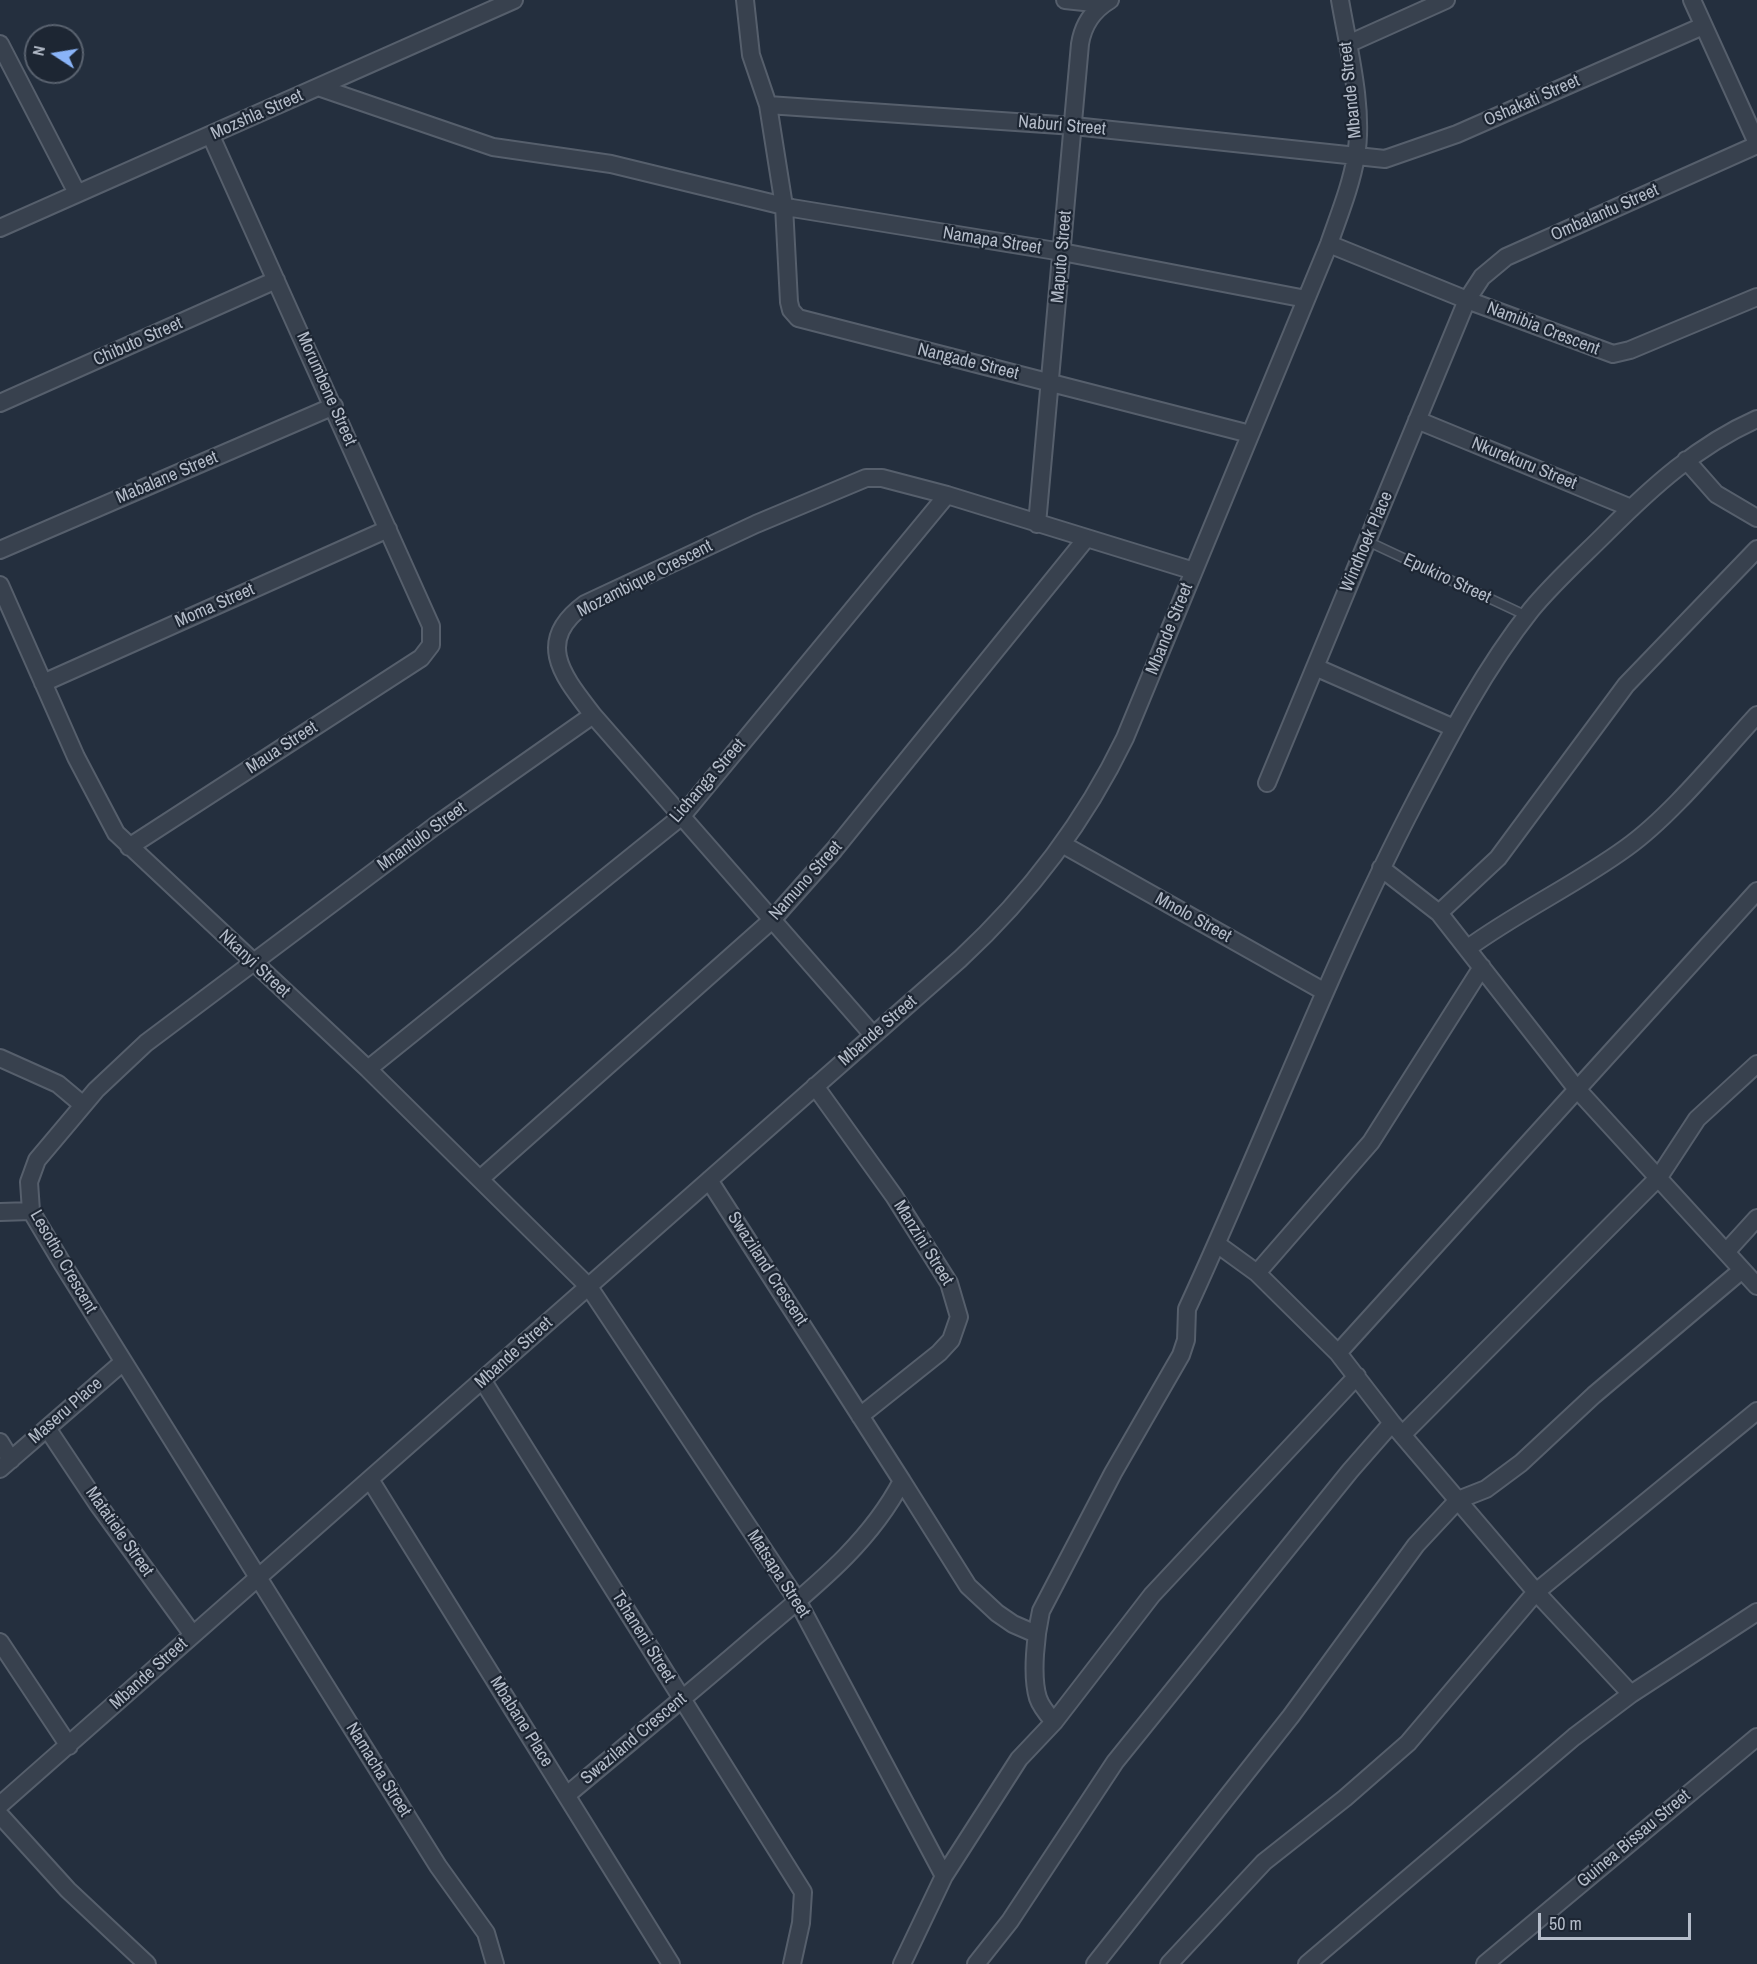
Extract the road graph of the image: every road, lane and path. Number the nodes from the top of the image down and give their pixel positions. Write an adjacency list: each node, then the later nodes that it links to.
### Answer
1 (514, 0): 11 (street, Mozshla Street)
2 (745, 0): 12 (street, Nangade Street)
3 (1065, 0): 7 (street)
4 (1340, 0): 10 (street, Mbande Street)
5 (1446, 0): 10 (street)
6 (1692, 0): 8 (street)
7 (1106, 2): 13 (street, Maputo Street)
8 (1703, 26): 15 (street); 16 (street, Oshakati Street)
9 (0, 44): 17 (street)
10 (1348, 44): 16 (street, Mbande Street)
11 (318, 87): 14 (street, Mozshla Street); 18 (street, Namapa Street)
12 (768, 105): 13 (street, Naburi Street); 18 (street, Nangade Street)
13 (1074, 126): 16 (street, Naburi Street); 21 (street, Maputo Street)
14 (211, 136): 17 (street, Mozshla Street); 22 (street, Morumbene Street)
15 (1757, 144): 25 (street, Ombalantu Street)
16 (1356, 155): 20 (street, Mbande Street)
17 (76, 194): 19 (street, Mozshla Street)
18 (784, 206): 21 (street, Namapa Street); 26 (street, Nangade Street)
19 (0, 228)
20 (1329, 244): 24 (street, Mbande Street); 25 (street, Namibia Crescent)
21 (1062, 252): 24 (street, Namapa Street); 26 (street, Maputo Street)
22 (276, 280): 27 (street, Chibuto Street); 28 (street, Morumbene Street)
23 (1757, 297): 25 (street, Namibia Crescent)
24 (1306, 299): 31 (street, Mbande Street)
25 (1467, 300): 30 (street, Windhoek Place)
26 (1051, 382): 31 (street, Nangade Street); 36 (street, Maputo Street)
27 (0, 404)
28 (334, 406): 37 (street, Morumbene Street); 41 (street, Mabalane Street)
29 (1757, 419): 32 (street)
30 (1417, 420): 34 (street, Nkurekuru Street); 39 (street, Windhoek Place)
31 (1250, 434): 42 (street, Mbande Street)
32 (1686, 460): 34 (street); 35 (street)
33 (947, 495): 36 (street, Mozambique Crescent); 48 (street, Mozambique Crescent); 52 (street, Lichanga Street)
34 (1631, 508): 44 (street)
35 (1757, 518)
36 (1037, 524): 38 (street, Mozambique Crescent)
37 (388, 530): 45 (street, Morumbene Street); 47 (street, Moma Street)
38 (1085, 540): 42 (street, Mozambique Crescent); 58 (street, Namuno Street)
39 (1367, 542): 44 (lane, Epukiro Street); 46 (street, Windhoek Place)
40 (1757, 549): 57 (street)
41 (0, 550)
42 (1194, 571): 53 (street, Mbande Street)
43 (0, 585): 47 (street, Nkanyi Street)
44 (1527, 616): 50 (street)
45 (431, 645): 54 (street, Maua Street)
46 (1315, 667): 50 (street); 51 (street, Windhoek Place)
47 (43, 683): 54 (street, Nkanyi Street)
48 (593, 715): 52 (street, Mozambique Crescent); 60 (street, Mnantulo Street)
49 (1757, 715): 59 (street)
50 (1454, 728): 55 (street)
51 (1267, 783)
52 (682, 816): 58 (street, Mozambique Crescent); 66 (street, Lichanga Street)
53 (1062, 844): 62 (street, Mnolo Street); 63 (street, Mbande Street)
54 (129, 847): 60 (street, Nkanyi Street)
55 (1381, 868): 57 (street); 62 (street)
56 (1757, 891): 68 (street)
57 (1439, 913): 59 (street)
58 (772, 921): 63 (street, Mozambique Crescent); 71 (street, Namuno Street)
59 (1468, 948): 61 (street)
60 (253, 963): 66 (street, Nkanyi Street); 69 (street, Lesotho Crescent)
61 (1482, 967): 68 (street); 79 (street)
62 (1325, 992): 76 (street)
63 (873, 1035): 67 (street, Mbande Street)
64 (0, 1058): 69 (street)
65 (1757, 1064): 70 (street)
66 (368, 1069): 71 (street, Nkanyi Street)
67 (815, 1086): 72 (street, Mbande Street); 87 (street, Manzini Street)
68 (1576, 1088): 70 (street); 82 (street)
69 (83, 1106): 73 (street, Lesotho Crescent)
70 (1659, 1177): 77 (street); 89 (street)
71 (480, 1179): 81 (street, Nkanyi Street)
72 (709, 1179): 81 (street, Mbande Street); 87 (street, Swaziland Crescent)
73 (31, 1211): 74 (street); 83 (street, Lesotho Crescent)
74 (0, 1212)
75 (1757, 1218): 77 (street)
76 (1217, 1244): 79 (street); 99 (street)
77 (1726, 1252): 78 (street)
78 (1742, 1270): 80 (street); 94 (street)
79 (1257, 1274): 82 (street)
80 (1757, 1286)
81 (589, 1287): 85 (street, Mbande Street); 97 (street, Matsapa Street)
82 (1338, 1353): 84 (street)
83 (122, 1363): 88 (street, Maseru Place); 95 (street, Lesotho Crescent)
84 (1357, 1376): 89 (street); 104 (street)
85 (483, 1381): 92 (street, Mbande Street); 103 (street, Tshaneni Street)
86 (1757, 1411): 96 (street)
87 (861, 1416): 93 (street, Swaziland Crescent)
88 (47, 1428): 91 (street, Maseru Place); 100 (street, Matatiele Street)
89 (1397, 1429): 94 (street); 116 (street)
90 (0, 1442): 91 (street, Maseru Place)
91 (6, 1465)
92 (371, 1481): 95 (street, Mbande Street); 107 (street, Mbabane Place)
93 (902, 1481): 97 (street, Swaziland Crescent); 99 (street, Swaziland Crescent)
94 (1458, 1500): 96 (street); 117 (street)
95 (256, 1578): 100 (street, Mbande Street); 112 (street, Namacha Street)
96 (1536, 1593): 102 (street); 118 (street)
97 (797, 1600): 103 (street, Swaziland Crescent); 110 (street, Matsapa Street)
98 (1757, 1612): 102 (street)
99 (1036, 1634): 104 (street)
100 (193, 1635): 106 (street, Mbande Street)
101 (0, 1642): 106 (street)
102 (1631, 1694): 119 (street)
103 (682, 1700): 107 (street, Swaziland Crescent); 114 (street, Tshaneni Street)
104 (1054, 1722): 110 (street)
105 (1757, 1737): 120 (street, Guinea Bissau Street)
106 (69, 1746): 108 (street, Mbande Street)
107 (567, 1795): 113 (street, Mbabane Place)
108 (0, 1805)
109 (0, 1815): 111 (street)
110 (944, 1876): 115 (street)
111 (147, 1964)
112 (495, 1964)
113 (671, 1964)
114 (792, 1964)
115 (902, 1964)
116 (976, 1964)
117 (1095, 1964)
118 (1169, 1964)
119 (1307, 1964)
120 (1485, 1964)

